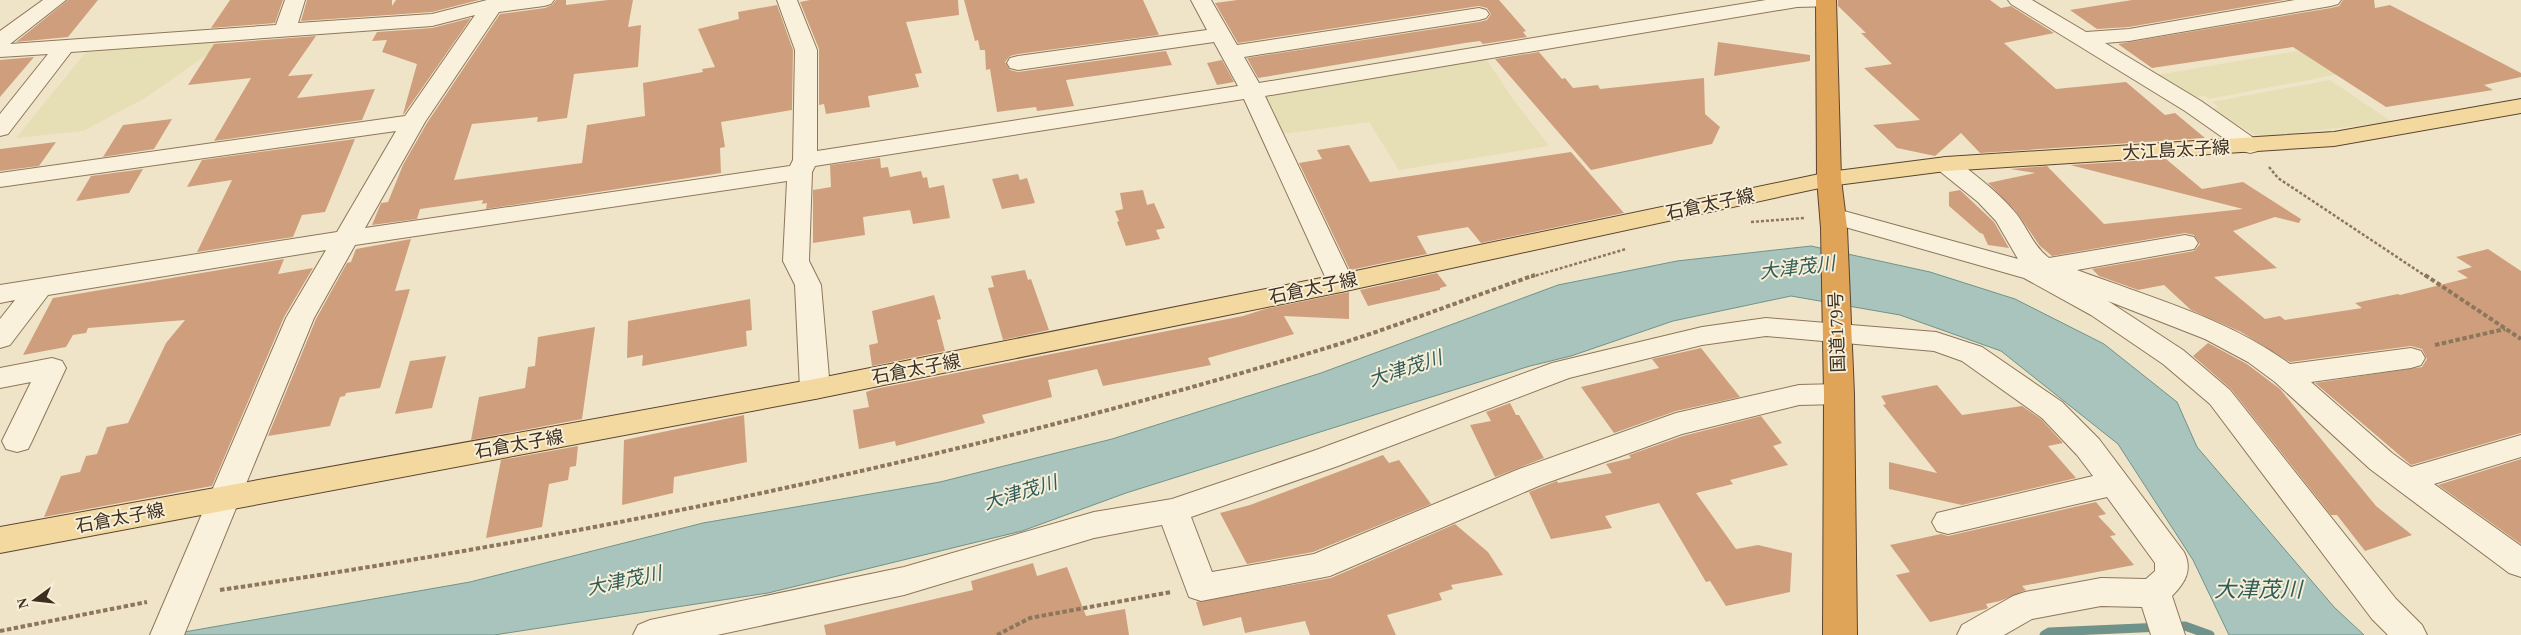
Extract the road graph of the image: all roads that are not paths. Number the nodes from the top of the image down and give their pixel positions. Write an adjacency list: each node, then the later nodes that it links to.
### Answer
1 (56, 0): 13 (street)
2 (295, 0): 11 (street)
3 (544, 0): 9 (street)
4 (787, 0): 24 (street)
5 (1201, 0): 14 (street)
6 (2018, 0): 12 (street)
7 (1826, 1): 18 (street); 25 (highway, 国道179号)
8 (2319, 1): 12 (street)
9 (491, 8): 11 (street); 20 (street)
10 (1479, 14): 14 (street)
11 (285, 30): 15 (street)
12 (2083, 40): 22 (street)
13 (0, 42)
14 (1226, 44): 17 (street); 18 (street)
15 (66, 45): 16 (street); 21 (street)
16 (0, 51)
17 (1018, 63)
18 (1252, 91): 24 (street); 31 (street)
19 (2521, 106): 22 (main road, 大江島太子線)
20 (413, 122): 26 (street); 28 (street)
21 (0, 129)
22 (2250, 146): 23 (main road, 大江島太子線)
23 (1946, 164): 25 (main road, 大江島太子線); 30 (street)
24 (803, 166): 28 (street); 39 (street)
25 (1829, 179): 27 (highway, 国道179号); 31 (main road, 石倉太子線)
26 (0, 180)
27 (1833, 222): 30 (street); 34 (highway, 国道179号)
28 (346, 239): 32 (street); 45 (street)
29 (2185, 243): 30 (street)
30 (2039, 269): 37 (street); 56 (street)
31 (1341, 282): 39 (main road, 石倉太子線)
32 (39, 288): 33 (street); 35 (street)
33 (0, 294)
34 (1836, 326): 40 (highway, 国道179号); 44 (street); 46 (street)
35 (0, 338)
36 (2411, 358): 37 (street)
37 (2286, 375): 43 (street)
38 (0, 378): 41 (street)
39 (815, 389): 45 (main road, 石倉太子線)
40 (1839, 394): 46 (street); 53 (highway, 国道179号)
41 (16, 441)
42 (2521, 446): 43 (street)
43 (2407, 480): 49 (street)
44 (2116, 483): 47 (street); 50 (street)
45 (223, 499): 48 (main road, 石倉太子線); 51 (street)
46 (1173, 511): 52 (street)
47 (1948, 522)
48 (0, 540)
49 (2521, 564)
50 (2154, 592): 54 (street); 55 (street)
51 (175, 612)
52 (650, 635)
53 (1840, 635)
54 (1974, 635)
55 (2168, 635)
56 (2410, 635)

